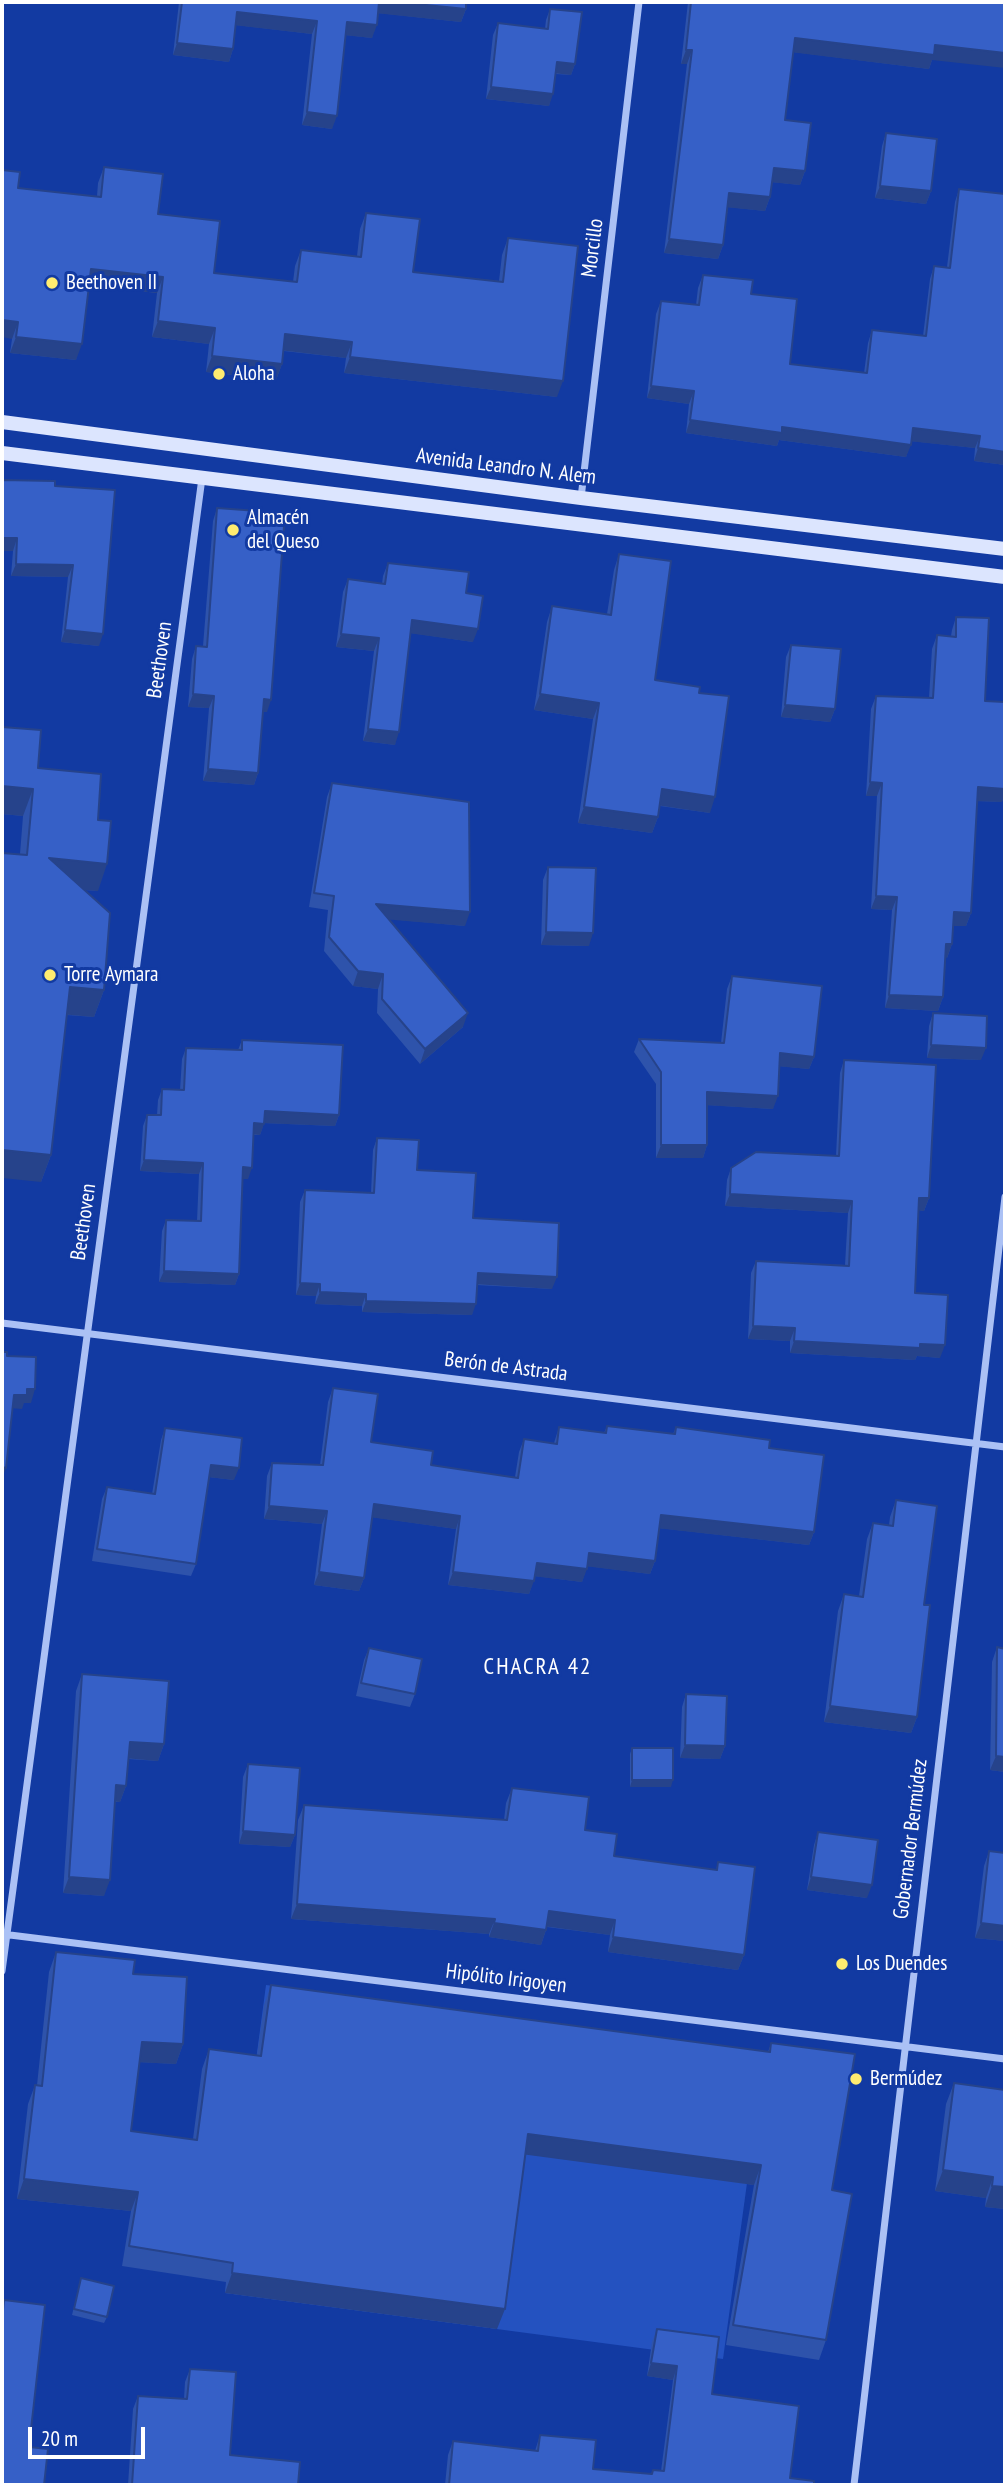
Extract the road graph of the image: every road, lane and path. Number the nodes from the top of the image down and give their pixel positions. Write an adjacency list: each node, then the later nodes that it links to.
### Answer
1 (639, 2): 5 (street, Morcillo)
2 (2, 422): 5 (main road, Avenida Leandro N. Alem)
3 (2, 453): 4 (main road)
4 (202, 478): 7 (main road); 10 (street, Beethoven)
5 (581, 498): 6 (main road, Avenida Leandro N. Alem)
6 (1005, 549)
7 (1005, 577)
8 (1005, 1197): 11 (street, Gobernador Bermúdez)
9 (2, 1323): 10 (street, Berón de Astrada)
10 (87, 1334): 11 (street, Berón de Astrada); 13 (street, Beethoven)
11 (976, 1443): 12 (street, Berón de Astrada); 15 (street, Gobernador Bermúdez)
12 (1005, 1447)
13 (4, 1935): 14 (street, Beethoven); 15 (street, Hipólito Irigoyen)
14 (2, 1971)
15 (904, 2046): 16 (street, Hipólito Irigoyen); 17 (street, Gobernador Bermúdez)
16 (1005, 2059)
17 (854, 2485)

